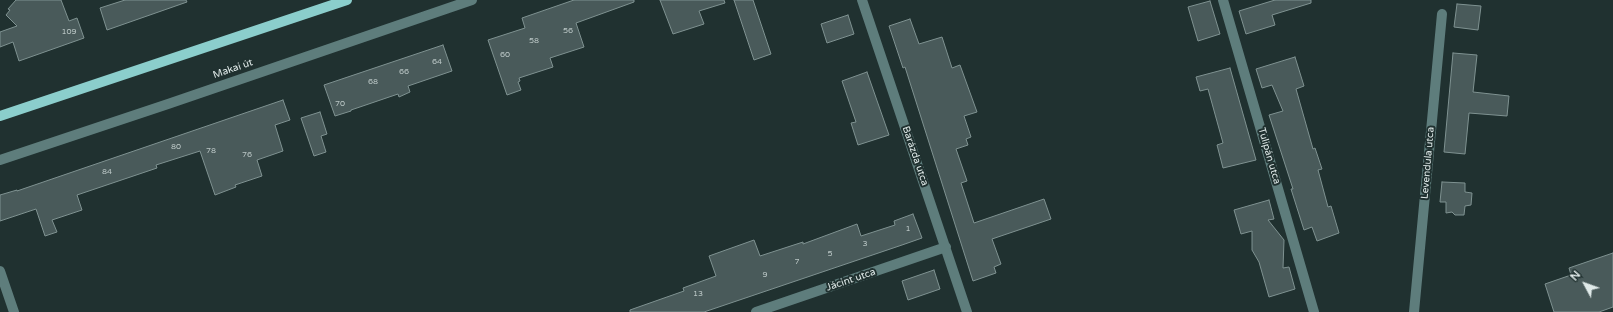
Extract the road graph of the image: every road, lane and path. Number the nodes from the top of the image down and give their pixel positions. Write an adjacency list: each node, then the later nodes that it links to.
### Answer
1 (347, 0): 6 (main road)
2 (472, 0): 7 (street, Makai út)
3 (862, 0): 8 (street, Barázda utca)
4 (1223, 0): 13 (street, Tulipán utca)
5 (1442, 14): 14 (street, Levendula utca)
6 (0, 116)
7 (0, 160)
8 (946, 247): 11 (street, Jácint utca); 12 (street, Barázda utca)
9 (0, 271): 10 (street)
10 (14, 312)
11 (756, 312)
12 (967, 312)
13 (1314, 312)
14 (1414, 312)

